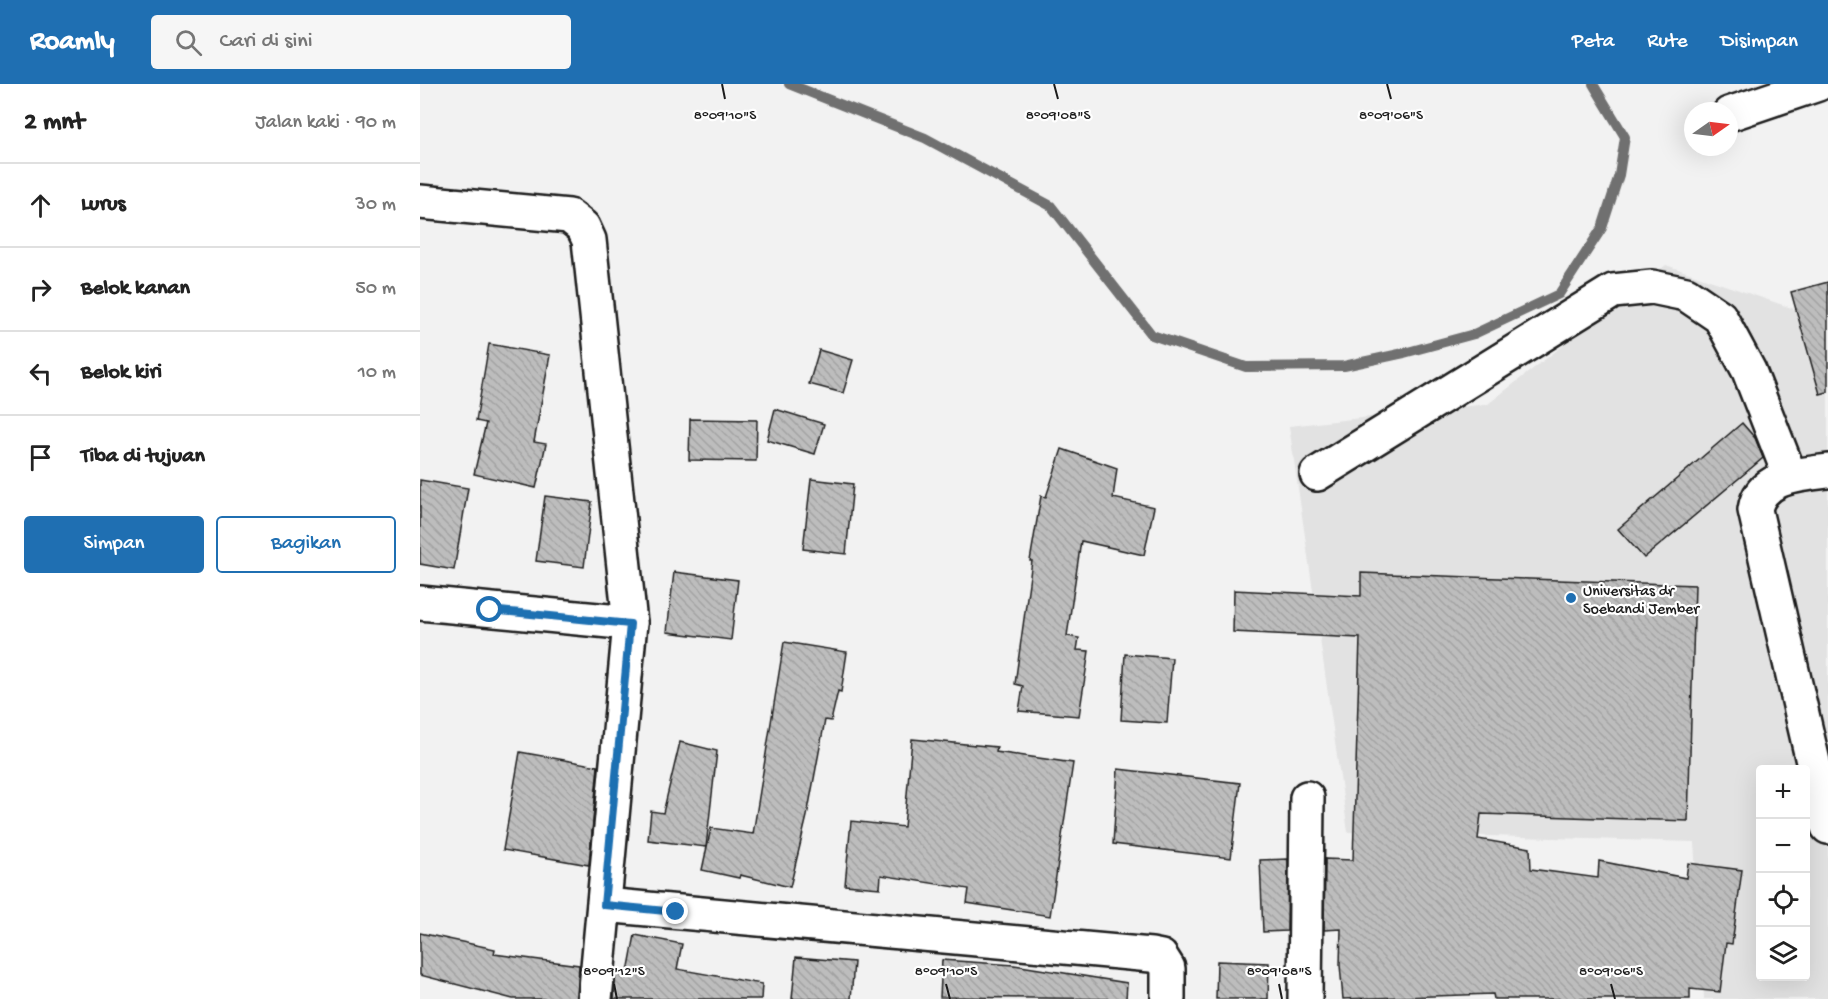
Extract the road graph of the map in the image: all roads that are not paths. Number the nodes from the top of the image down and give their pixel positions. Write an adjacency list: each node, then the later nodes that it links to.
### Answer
1 (1818, 84): 2 (street)
2 (1738, 111)
3 (420, 202): 8 (street)
4 (1828, 471): 6 (street)
5 (1317, 474): 6 (street)
6 (1790, 476): 10 (street)
7 (420, 603): 8 (street)
8 (630, 624): 11 (street)
9 (1307, 798): 14 (street)
10 (1828, 827)
11 (604, 905): 12 (street); 13 (street)
12 (595, 999)
13 (1167, 999)
14 (1305, 999)

